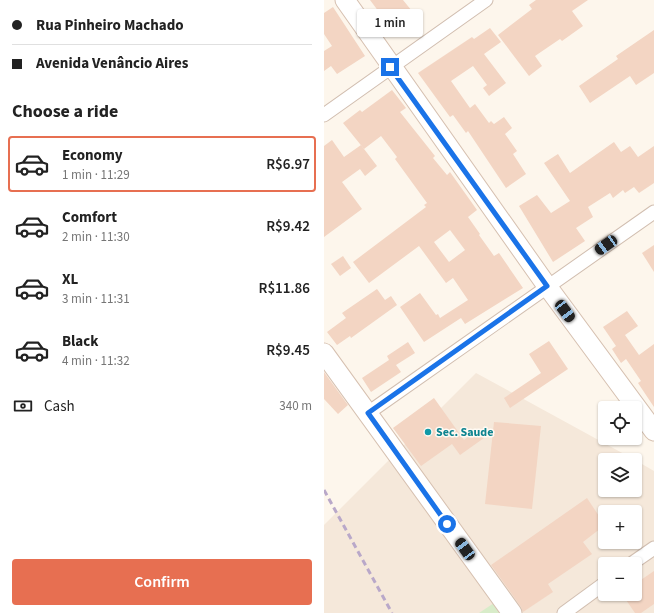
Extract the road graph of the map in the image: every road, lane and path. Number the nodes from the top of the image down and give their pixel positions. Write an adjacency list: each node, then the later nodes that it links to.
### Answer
1 (345, 0): 3 (street)
2 (486, 0): 3 (street)
3 (390, 67): 4 (street); 6 (street)
4 (324, 115)
5 (654, 212): 6 (street)
6 (547, 286): 8 (street); 9 (street)
7 (324, 353): 8 (street)
8 (368, 413): 13 (street)
9 (654, 431)
10 (654, 548): 11 (street)
11 (641, 557)
12 (598, 588): 14 (street)
13 (512, 613)
14 (564, 613)

